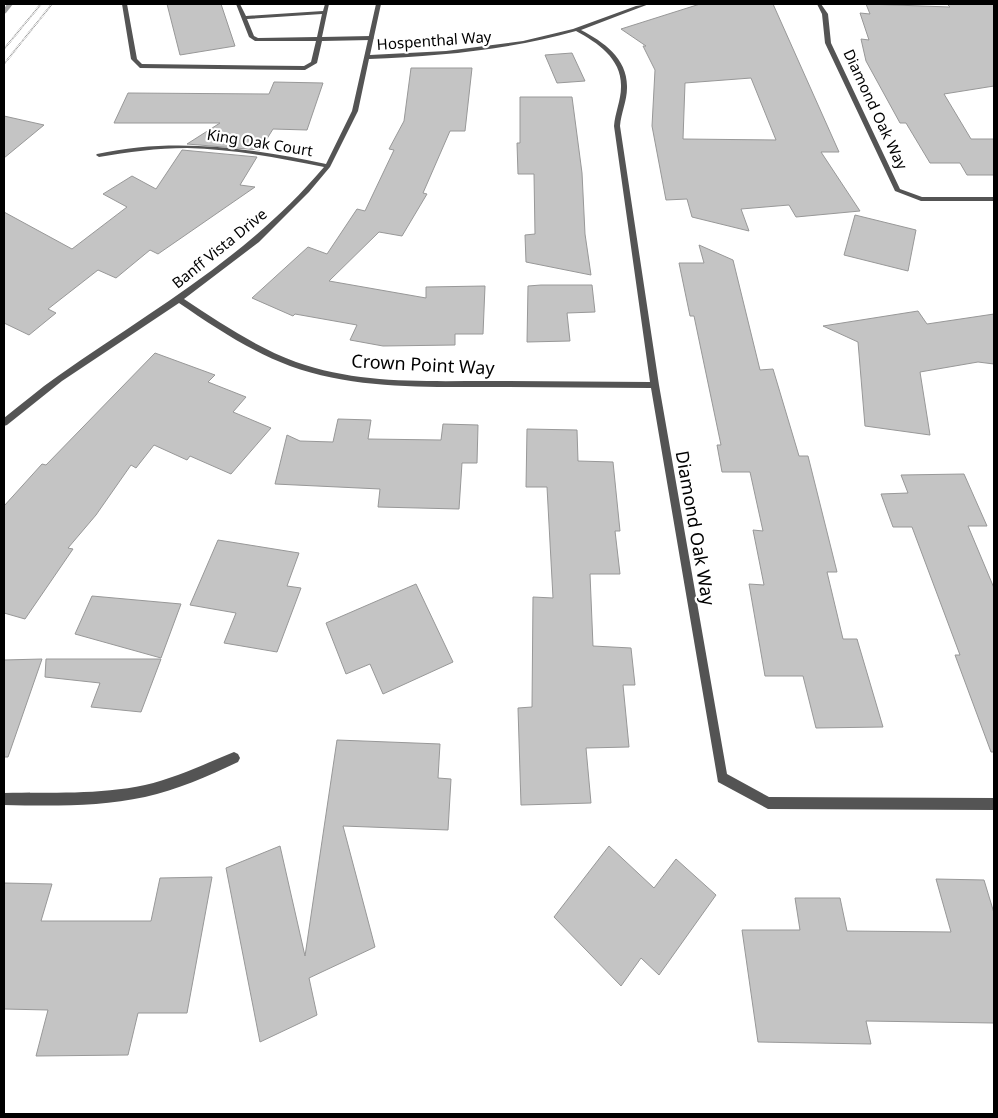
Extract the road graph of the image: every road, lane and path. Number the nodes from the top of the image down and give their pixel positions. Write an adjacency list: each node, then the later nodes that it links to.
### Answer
1 (41, 4): 14 (path)
2 (52, 4): 16 (path)
3 (124, 4): 13 (street)
4 (238, 4): 10 (street)
5 (327, 4): 9 (street)
6 (378, 4): 12 (street, Banff Vista Drive)
7 (647, 4): 11 (street, Hospenthal Way)
8 (819, 4): 19 (street, Diamond Oak Way)
9 (325, 12): 10 (street); 13 (street)
10 (244, 18): 13 (street)
11 (576, 29): 15 (street, Hospenthal Way); 21 (street, Diamond Oak Way)
12 (371, 38): 13 (street); 15 (street, Banff Vista Drive)
13 (319, 39)
14 (4, 49)
15 (367, 57): 18 (street, Banff Vista Drive)
16 (4, 64)
17 (99, 155): 18 (street, King Oak Court)
18 (328, 166): 20 (street, Banff Vista Drive)
19 (994, 199)
20 (179, 299): 21 (street, Crown Point Way); 22 (street, Banff Vista Drive)
21 (655, 385): 25 (street, Diamond Oak Way)
22 (4, 423)
23 (234, 758): 24 (street)
24 (4, 799)
25 (994, 804)

